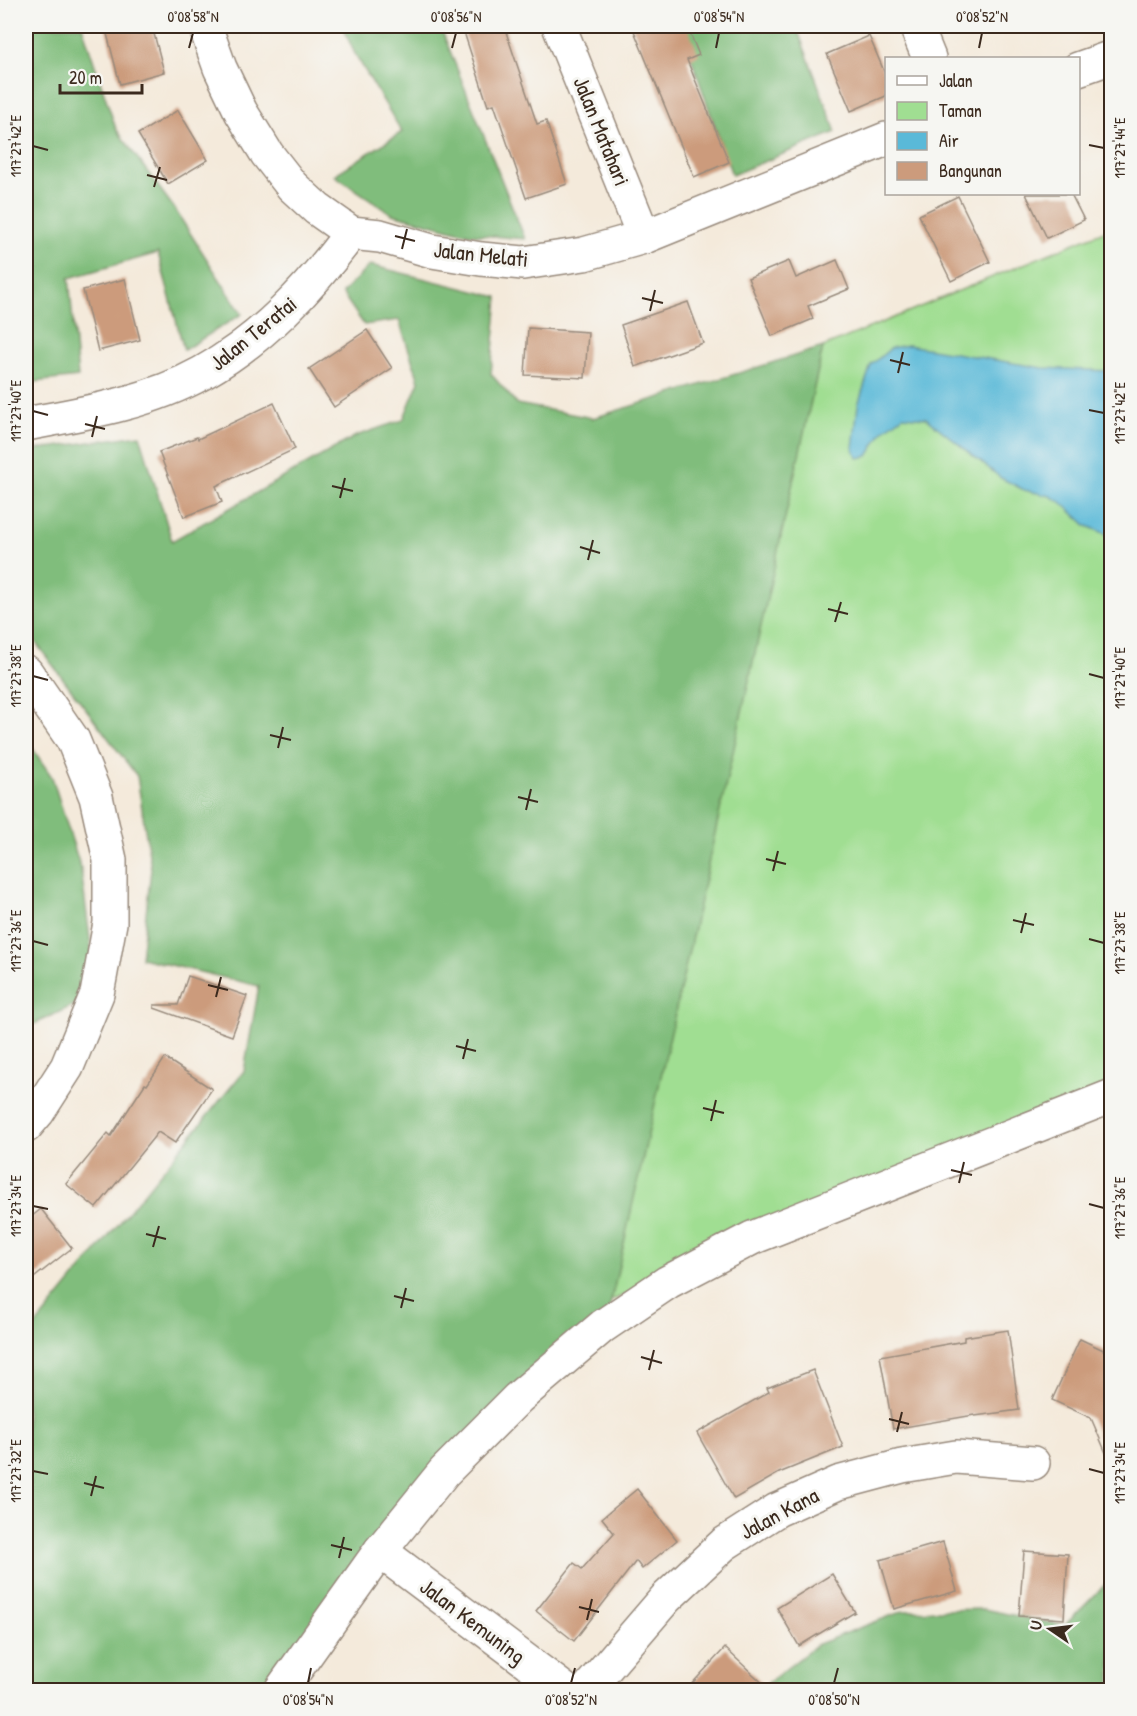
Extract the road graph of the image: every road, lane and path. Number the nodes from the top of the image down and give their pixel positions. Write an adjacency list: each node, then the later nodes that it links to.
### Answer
1 (205, 26): 8 (street, Jalan Melati)
2 (559, 26): 9 (street, Jalan Matahari)
3 (916, 26): 4 (street)
4 (929, 57)
5 (1112, 57): 6 (street)
6 (1080, 68)
7 (885, 139): 9 (street, Jalan Melati)
8 (351, 233): 9 (street, Jalan Melati); 10 (street, Jalan Teratai)
9 (644, 237)
10 (26, 424)
11 (26, 672): 13 (street)
12 (1112, 1095): 15 (street)
13 (26, 1126)
14 (1033, 1462): 18 (street, Jalan Kana)
15 (380, 1551): 16 (street); 17 (street, Jalan Kemuning)
16 (281, 1690)
17 (565, 1690)
18 (587, 1690)

